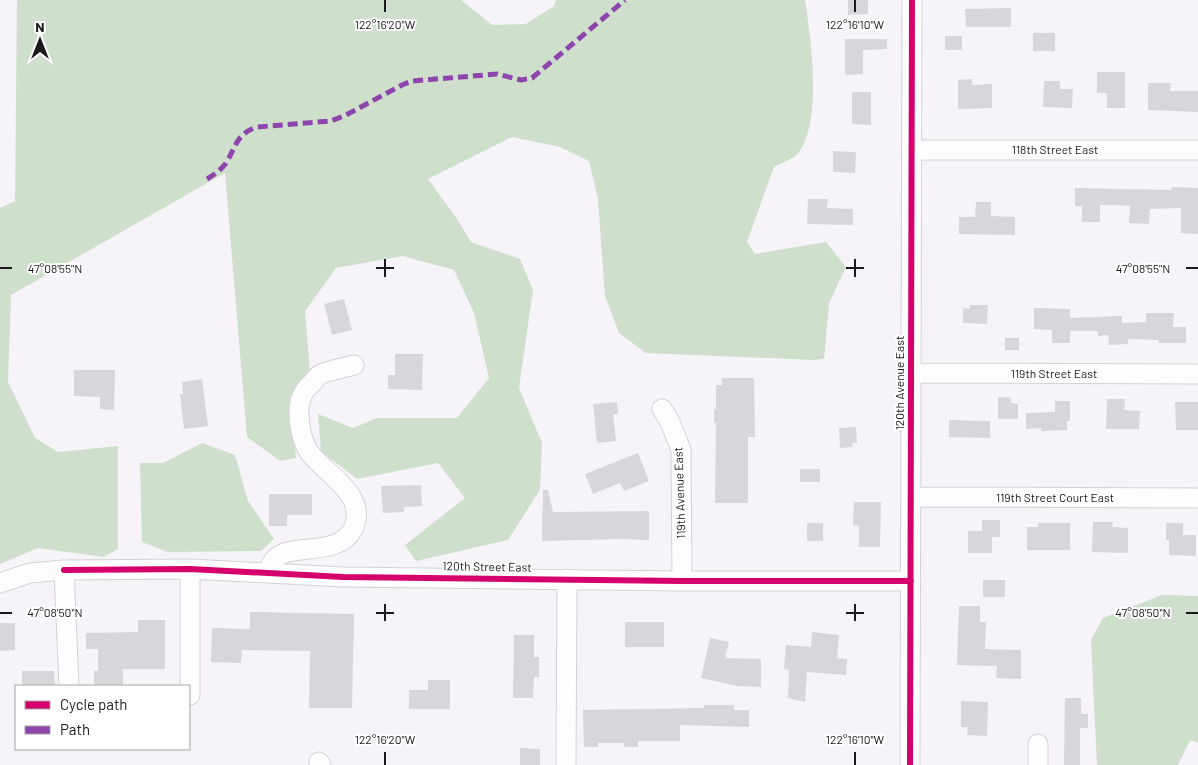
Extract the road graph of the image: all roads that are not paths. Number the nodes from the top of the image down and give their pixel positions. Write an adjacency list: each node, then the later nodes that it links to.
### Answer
1 (912, 0): 2 (street, 120th Avenue East)
2 (912, 150): 3 (street, 118th Street East); 5 (street, 120th Avenue East)
3 (1198, 150)
4 (354, 365): 12 (street)
5 (911, 373): 6 (street, 119th Street East); 8 (street, 120th Avenue East)
6 (1198, 374)
7 (662, 409): 14 (street, 119th Avenue East)
8 (911, 497): 9 (street, 119th Street Court East); 15 (street, 120th Avenue East)
9 (1198, 498)
10 (190, 569): 11 (street, 120th Street East); 12 (street, 120th Street East); 18 (street)
11 (64, 570): 16 (street, 120th Street East); 17 (street)
12 (267, 573): 13 (street, 120th Street East)
13 (567, 579): 14 (street, 120th Street East); 20 (street)
14 (682, 581): 15 (street, 120th Street East)
15 (911, 581): 21 (street, 120th Avenue East)
16 (0, 582)
17 (68, 685)
18 (190, 695)
19 (1038, 744): 22 (street)
20 (566, 765)
21 (910, 765)
22 (1038, 765)

